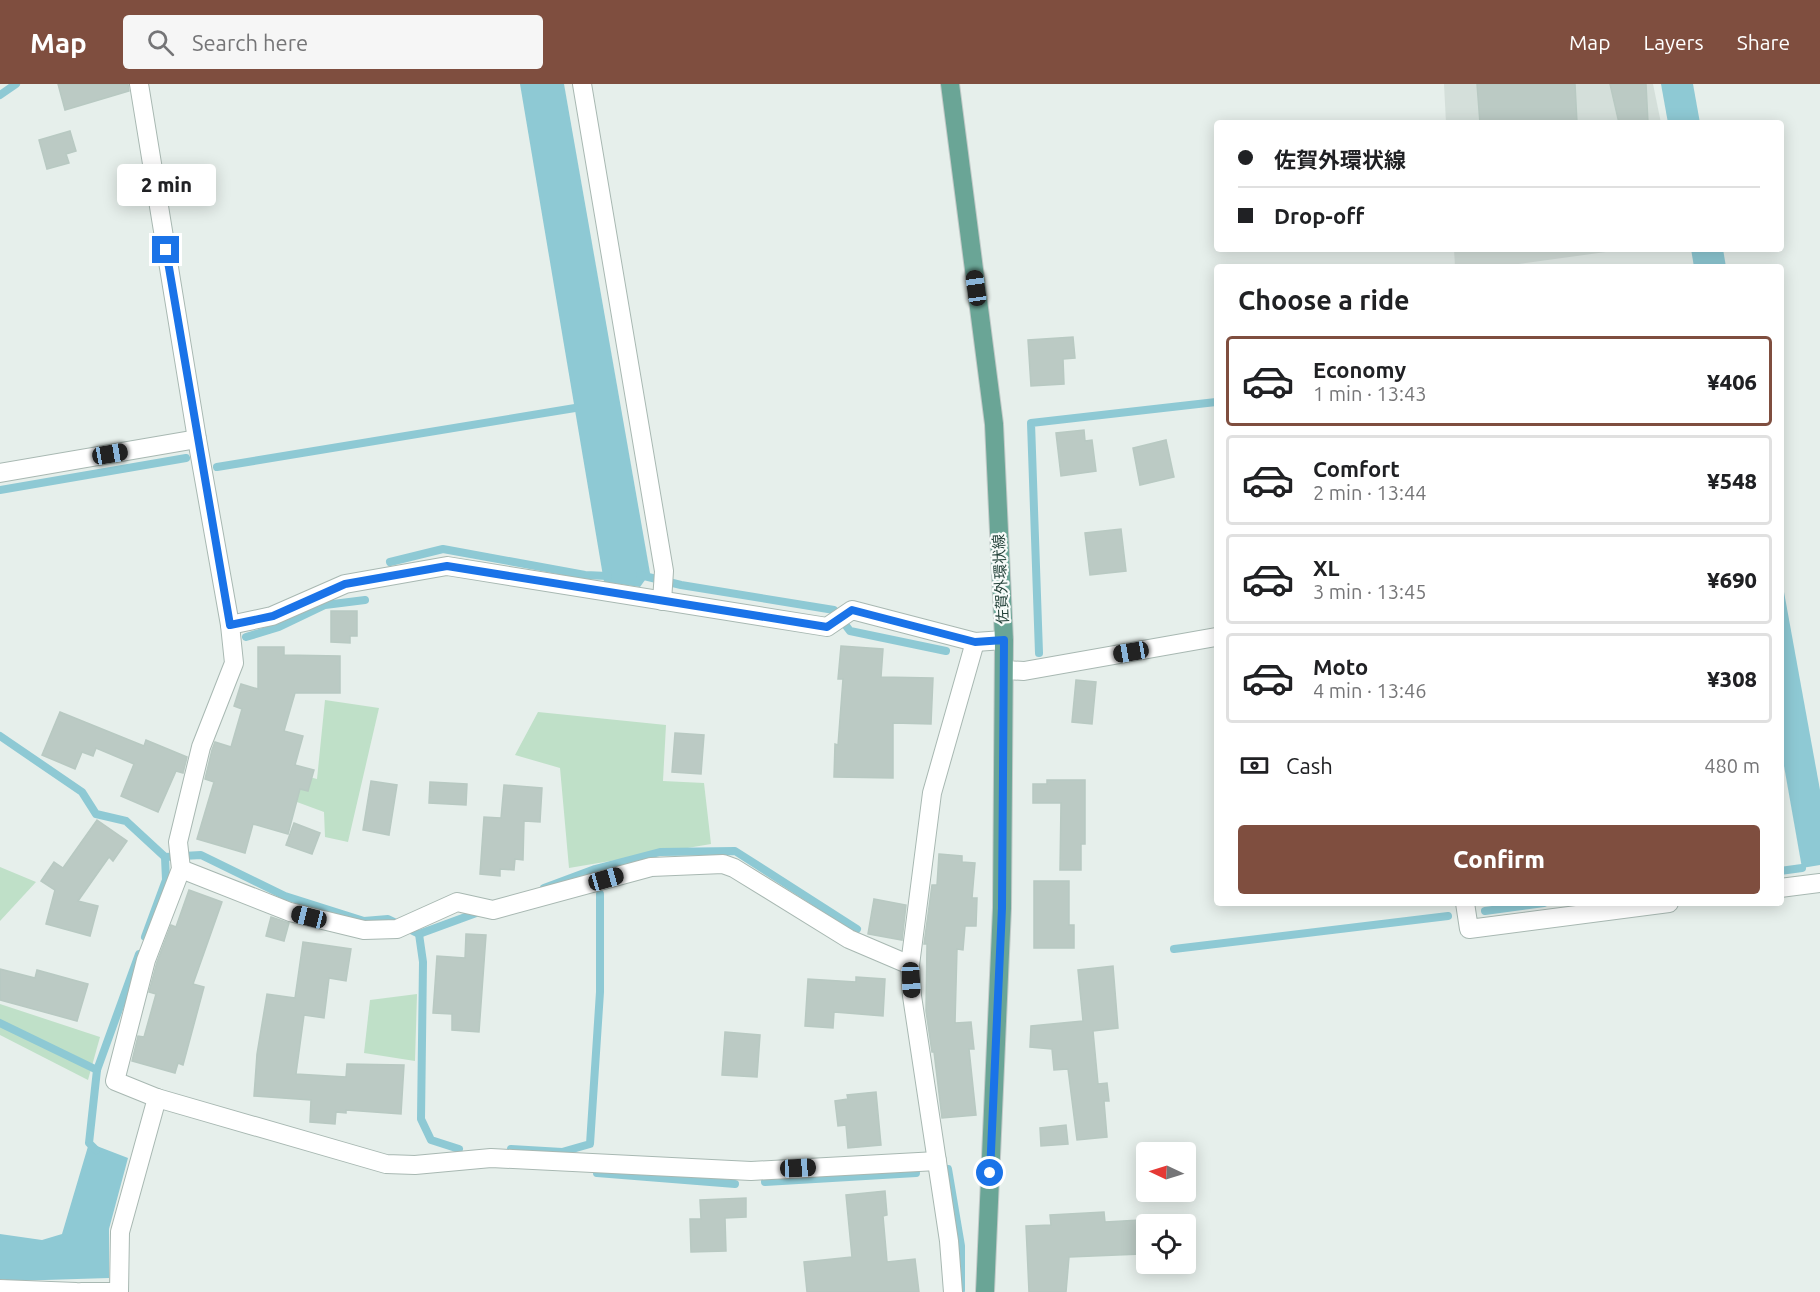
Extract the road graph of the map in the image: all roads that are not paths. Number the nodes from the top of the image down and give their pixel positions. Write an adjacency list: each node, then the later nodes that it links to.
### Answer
1 (139, 84): 4 (street)
2 (582, 84): 6 (street)
3 (950, 84): 9 (main road, 佐賀外環状線)
4 (197, 439): 5 (street); 7 (street)
5 (0, 473)
6 (662, 601): 7 (street); 10 (street)
7 (230, 625): 12 (street)
8 (1214, 637): 11 (street)
9 (1004, 640): 10 (street); 11 (main road, 佐賀外環状線)
10 (975, 642): 17 (street)
11 (1005, 670): 25 (main road, 佐賀外環状線)
12 (181, 869): 17 (street); 18 (street)
13 (1820, 883): 14 (street)
14 (1784, 888)
15 (1465, 906): 16 (street)
16 (1646, 906)
17 (910, 965): 19 (street)
18 (157, 1098): 19 (street); 23 (street)
19 (937, 1161): 24 (street)
20 (0, 1289): 21 (street)
21 (79, 1292): 22 (street)
22 (98, 1292): 23 (street)
23 (119, 1292)
24 (953, 1292)
25 (985, 1292)

